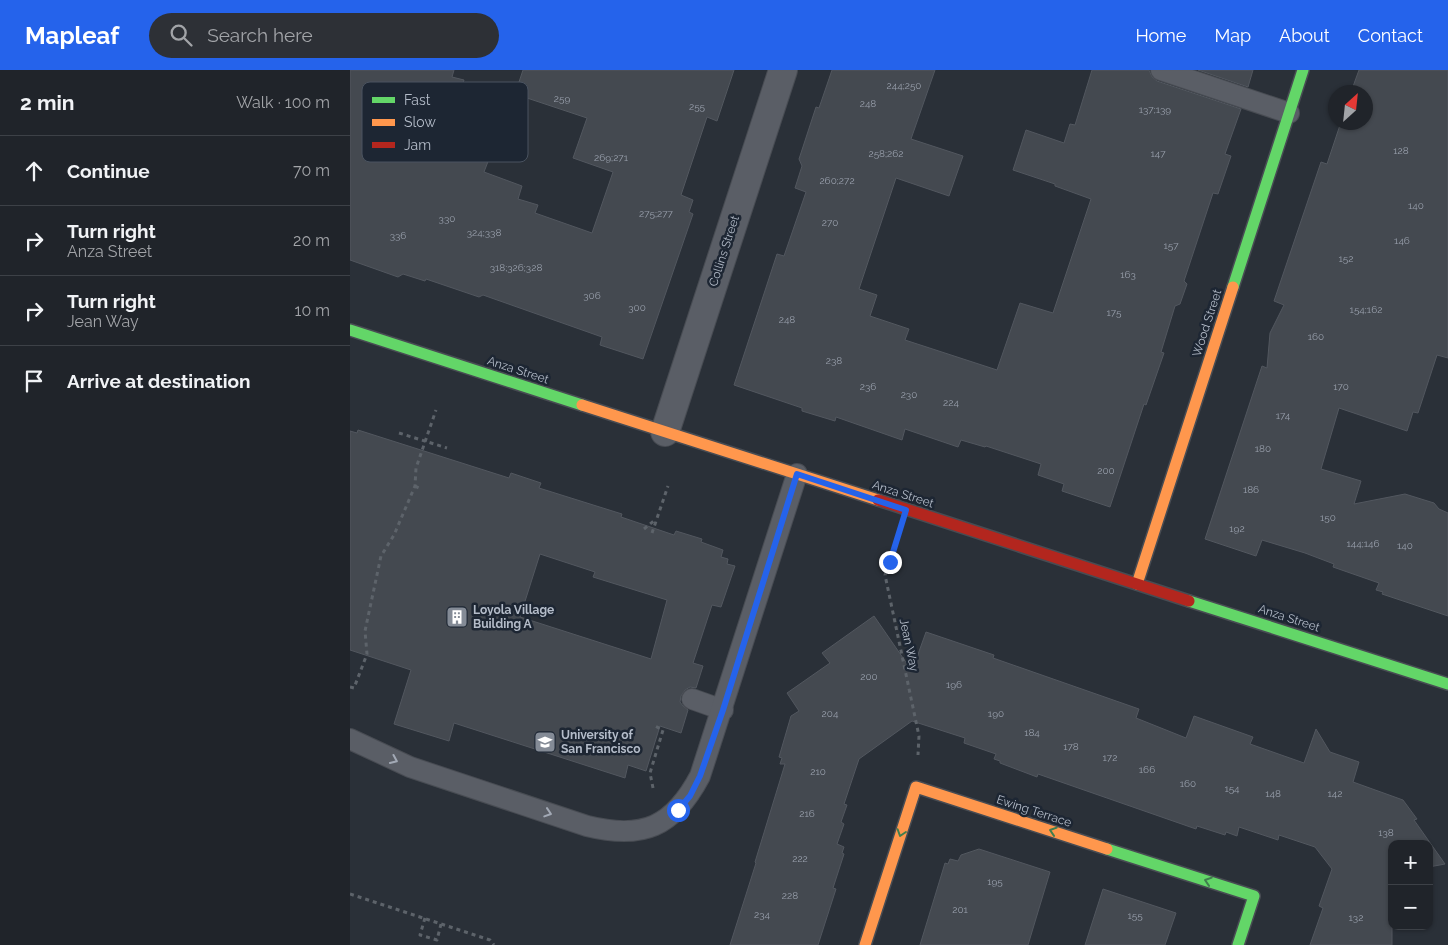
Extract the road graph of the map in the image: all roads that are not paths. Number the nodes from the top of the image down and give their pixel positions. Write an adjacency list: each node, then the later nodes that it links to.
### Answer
1 (783, 70): 6 (street, Collins Street)
2 (1161, 70): 4 (lane)
3 (1303, 70): 4 (street, Wood Street)
4 (1289, 113): 8 (street, Wood Street)
5 (350, 330): 6 (street, Anza Street)
6 (665, 432): 7 (street, Anza Street)
7 (797, 474): 8 (street, Anza Street); 11 (lane)
8 (1137, 584): 9 (street, Anza Street)
9 (1448, 684)
10 (692, 699): 11 (lane)
11 (723, 710): 12 (lane, one-way to 11)
12 (350, 739)
13 (865, 945): 14 (street, Ewing Terrace, one-way to 13)
14 (1238, 945)

